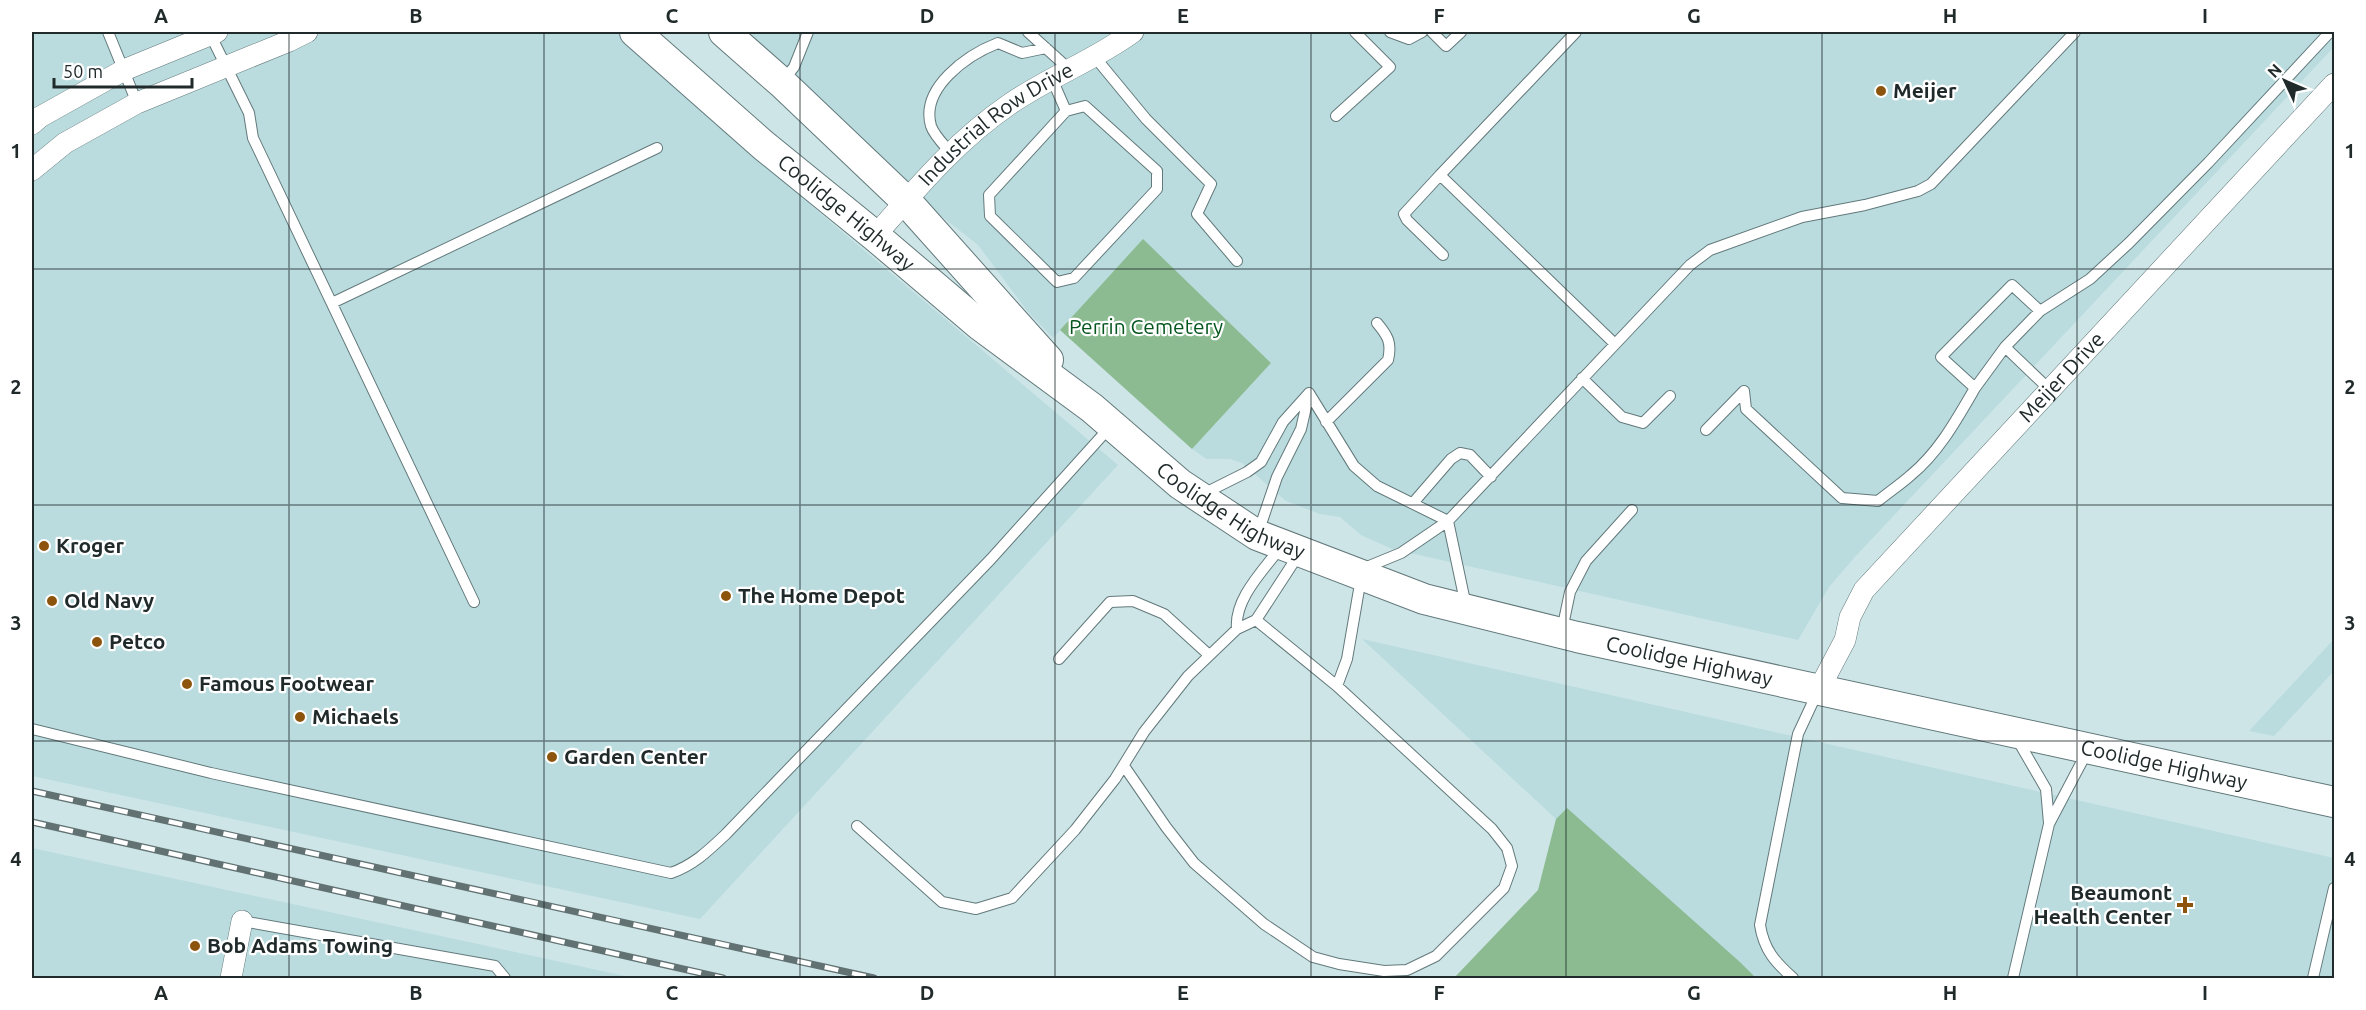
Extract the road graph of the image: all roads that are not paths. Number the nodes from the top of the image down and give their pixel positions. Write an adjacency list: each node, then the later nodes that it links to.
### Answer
1 (108, 32): 20 (lane)
2 (307, 32): 19 (street)
3 (635, 32): 33 (main road, Coolidge Highway)
4 (724, 32): 22 (main road, Coolidge Highway)
5 (808, 32): 22 (lane)
6 (1028, 32): 17 (lane)
7 (1133, 32): 18 (street, Industrial Row Drive)
8 (1356, 32): 26 (lane)
9 (1390, 32): 10 (lane)
10 (1422, 32)
11 (1432, 32): 12 (lane)
12 (1461, 32)
13 (1576, 32): 31 (lane)
14 (2075, 32): 39 (lane)
15 (2330, 32): 37 (lane)
16 (213, 33): 19 (lane); 20 (street)
17 (1046, 48): 21 (lane); 29 (lane)
18 (1094, 56): 21 (street, Industrial Row Drive); 35 (lane)
19 (225, 67): 24 (street); 36 (lane)
20 (124, 70): 24 (lane); 27 (street)
21 (1060, 74): 25 (lane); 29 (street, Industrial Row Drive)
22 (782, 83): 32 (main road, Coolidge Highway)
23 (2334, 84): 43 (street, Meijer Drive)
24 (137, 103): 30 (street)
25 (1066, 111): 25 (lane)
26 (1335, 116)
27 (32, 124)
28 (657, 148): 36 (lane)
29 (950, 152): 32 (street, Industrial Row Drive)
30 (32, 170)
31 (1440, 175): 34 (lane); 39 (lane)
32 (906, 201): 33 (street, Industrial Row Drive); 46 (main road, Coolidge Highway)
33 (875, 236): 46 (main road, Coolidge Highway)
34 (1443, 255)
35 (1237, 261)
36 (332, 303): 56 (lane)
37 (2040, 311): 40 (lane); 42 (lane)
38 (1377, 323): 47 (lane)
39 (1615, 344): 41 (lane)
40 (2005, 347): 42 (lane); 43 (lane)
41 (1582, 378): 45 (lane); 49 (lane)
42 (1975, 388): 48 (lane)
43 (2050, 390): 64 (street, Meijer Drive)
44 (1309, 393): 47 (lane); 50 (lane); 54 (lane)
45 (1670, 396)
46 (1102, 417): 50 (main road, Coolidge Highway); 65 (lane)
47 (1326, 422): 51 (lane)
48 (1706, 430)
49 (1491, 477): 51 (lane); 53 (lane)
50 (1198, 496): 54 (main road, Coolidge Highway)
51 (1413, 503): 53 (lane)
52 (1632, 510): 60 (lane)
53 (1448, 521): 55 (lane); 57 (lane)
54 (1280, 544): 55 (main road, Coolidge Highway); 58 (lane); 59 (lane)
55 (1357, 574): 57 (main road, Coolidge Highway); 63 (lane)
56 (474, 602)
57 (1467, 609): 60 (main road, Coolidge Highway)
58 (1256, 620): 59 (lane); 63 (lane)
59 (1237, 629): 61 (lane)
60 (1562, 633): 64 (main road, Coolidge Highway)
61 (1209, 655): 62 (lane); 68 (lane)
62 (1059, 658)
63 (1336, 686): 68 (lane)
64 (1818, 691): 66 (main road, Coolidge Highway); 76 (lane)
65 (32, 729)
66 (2013, 733): 67 (main road, Coolidge Highway); 70 (lane)
67 (2088, 749): 69 (main road, Coolidge Highway); 70 (lane)
68 (1124, 766): 71 (lane)
69 (2334, 802)
70 (2049, 824): 77 (lane)
71 (857, 825)
72 (2334, 888): 78 (lane)
73 (242, 921): 74 (street); 75 (lane)
74 (231, 978)
75 (505, 978)
76 (1793, 978)
77 (2013, 978)
78 (2313, 978)

